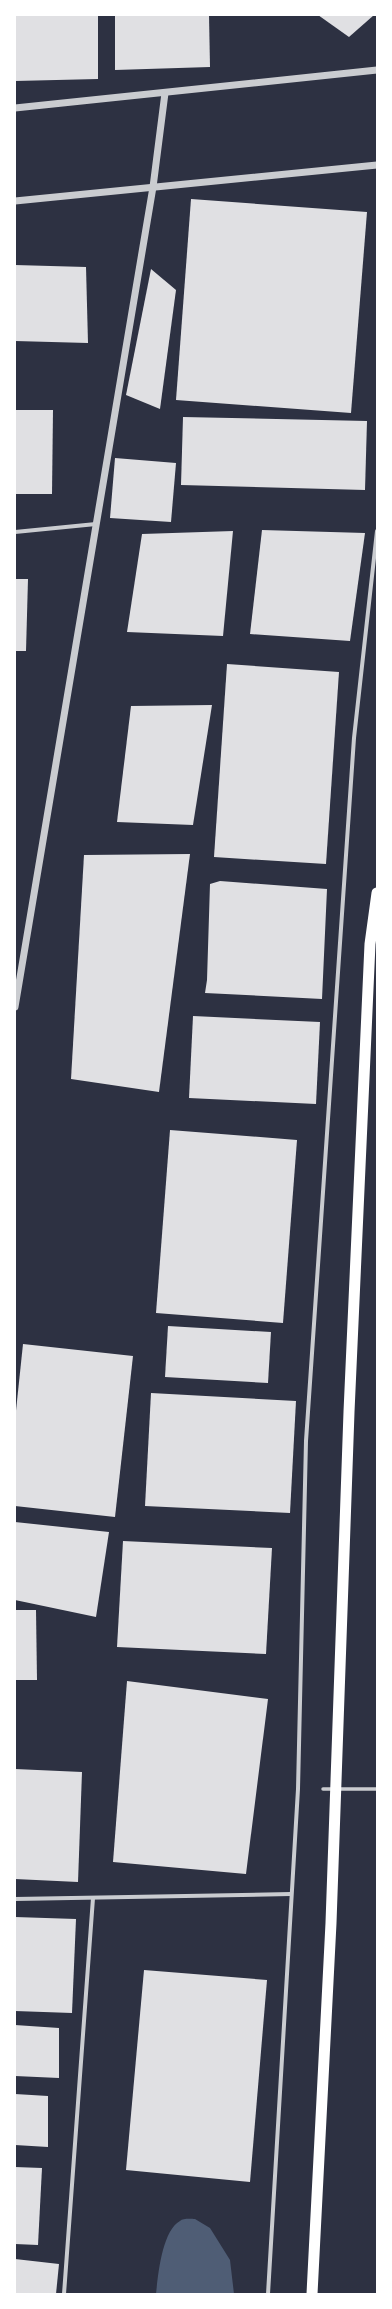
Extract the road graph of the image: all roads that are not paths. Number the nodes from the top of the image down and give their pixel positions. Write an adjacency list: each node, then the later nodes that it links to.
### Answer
1 (377, 70): 2 (street)
2 (165, 93): 3 (street); 5 (street)
3 (15, 108)
4 (377, 164): 5 (street)
5 (153, 187): 6 (street); 7 (street)
6 (15, 201)
7 (96, 524): 9 (street); 11 (street)
8 (377, 531): 14 (street)
9 (15, 532)
10 (377, 893): 19 (highway)
11 (15, 1007)
12 (323, 1789): 13 (street)
13 (377, 1789)
14 (291, 1894): 15 (street); 18 (street)
15 (93, 1898): 16 (street); 17 (street)
16 (15, 1899)
17 (64, 2294)
18 (268, 2294)
19 (312, 2294)

